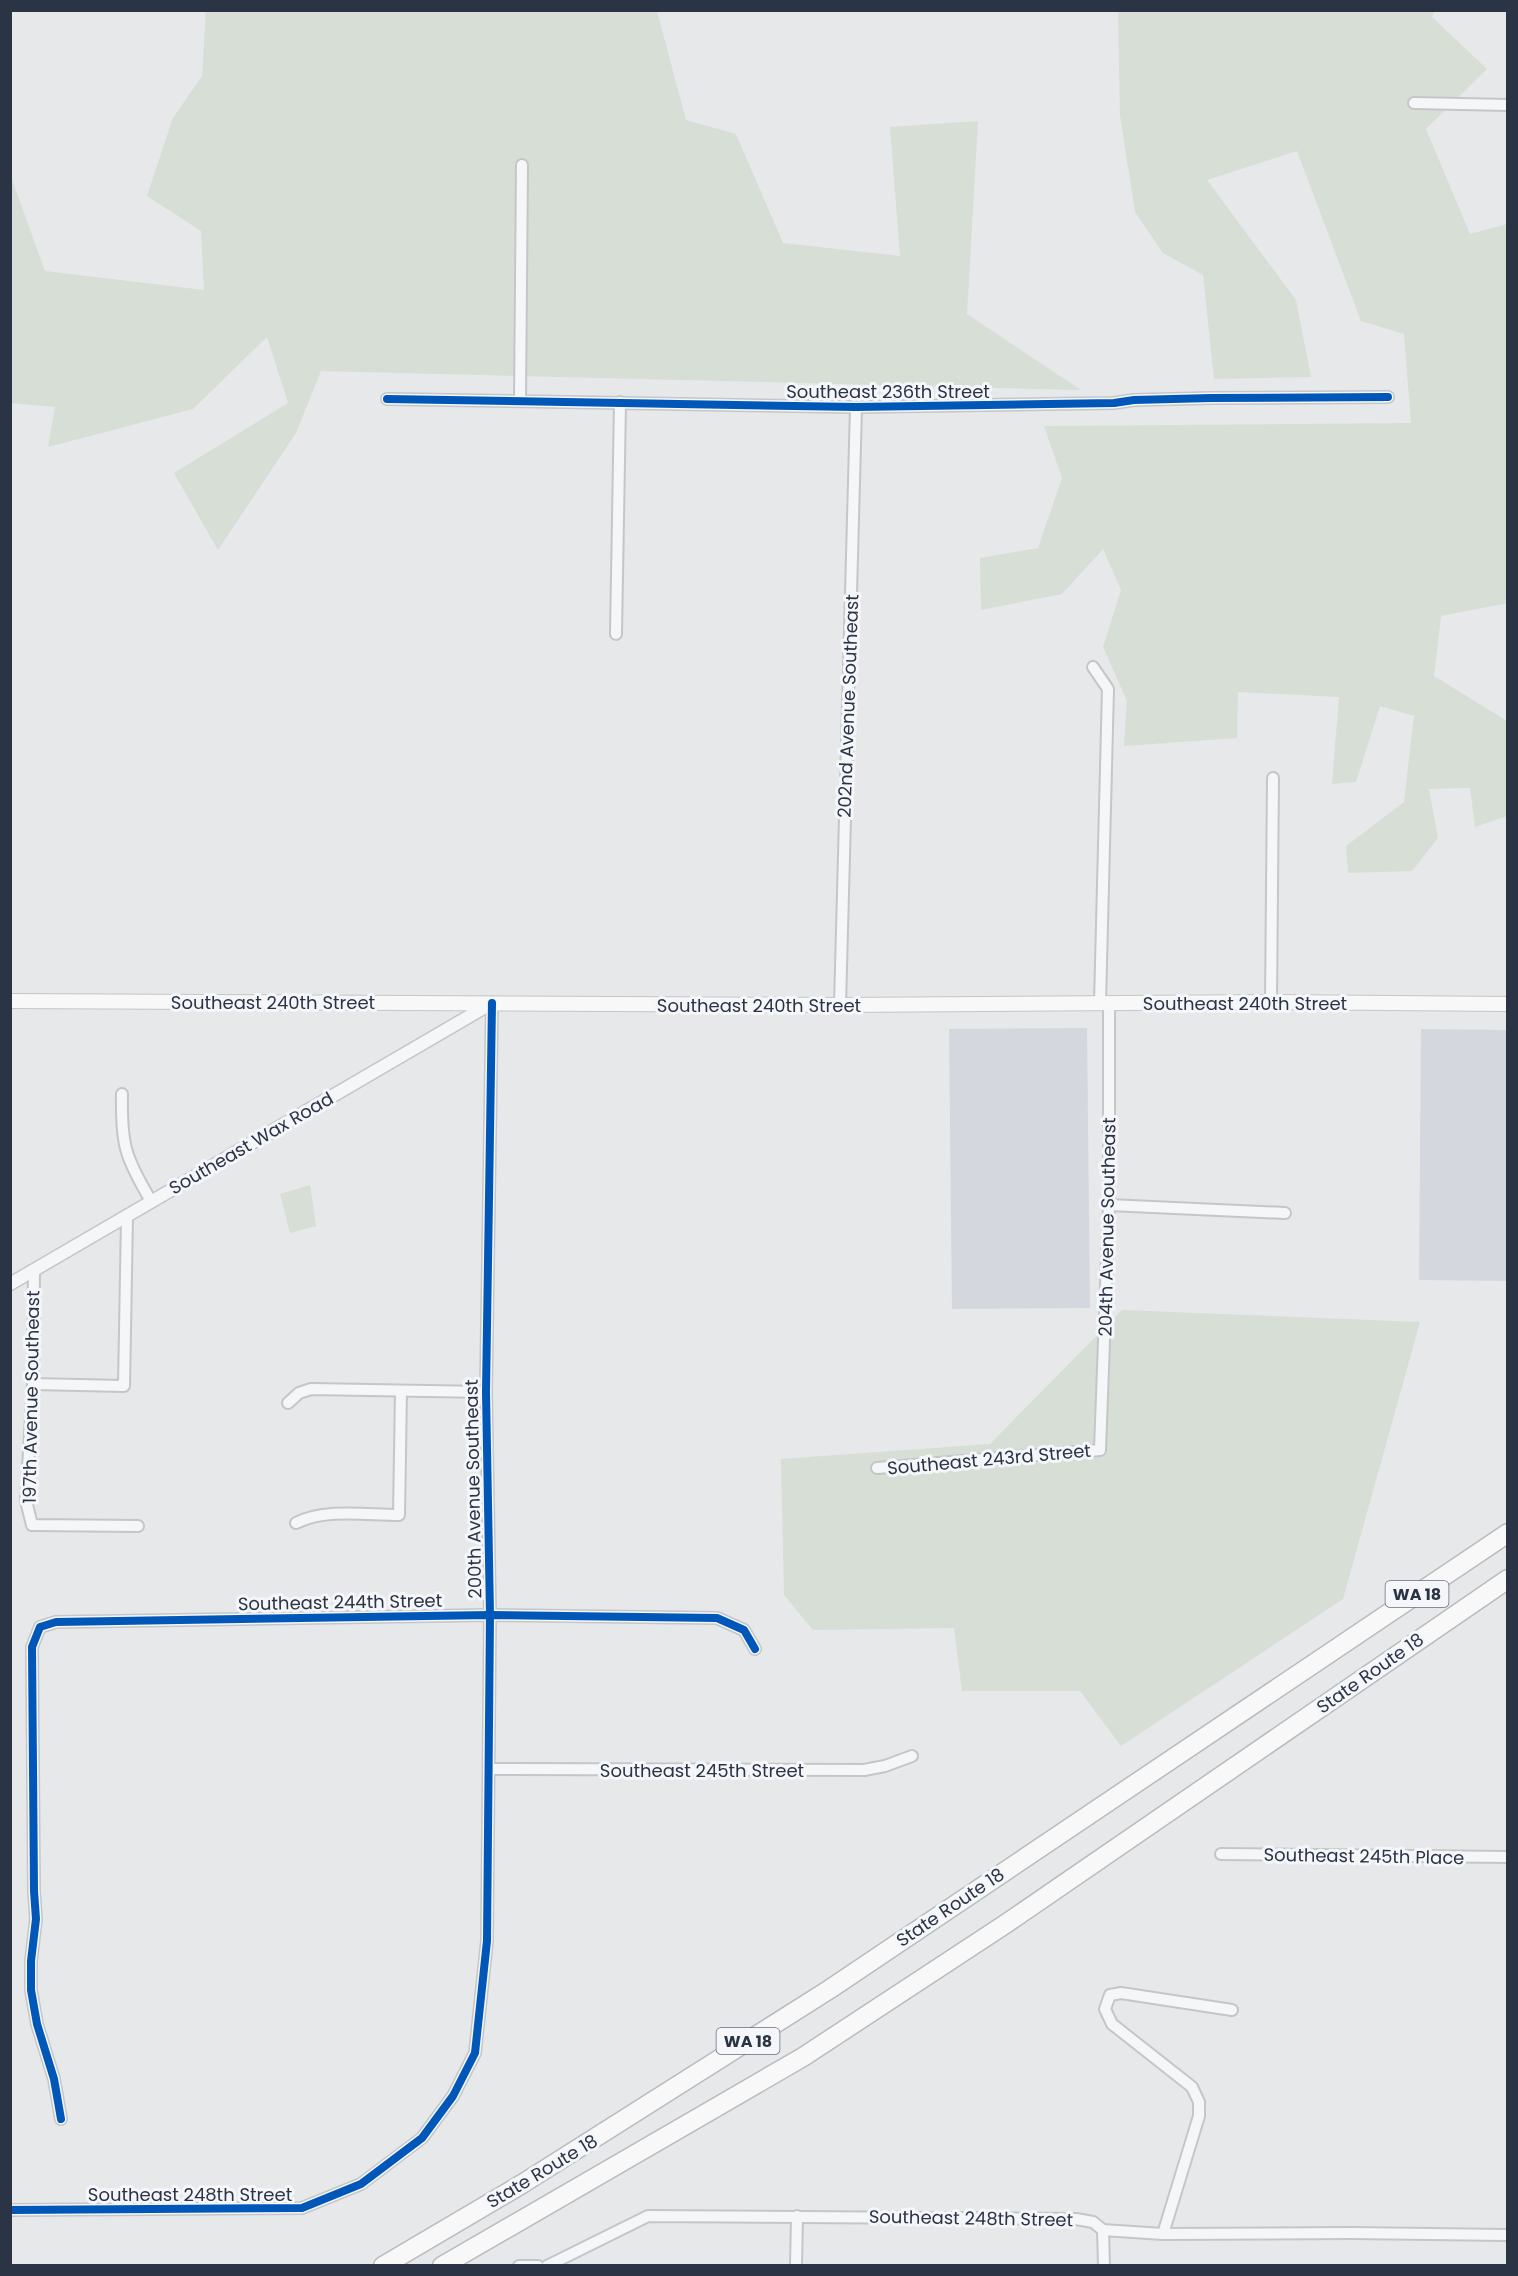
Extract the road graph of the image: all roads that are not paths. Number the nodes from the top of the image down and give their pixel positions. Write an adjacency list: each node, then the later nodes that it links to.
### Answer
1 (1414, 103): 2 (street)
2 (1508, 105)
3 (522, 165): 6 (street)
4 (1388, 397): 8 (street, Southeast 236th Street)
5 (387, 399): 6 (street, Southeast 236th Street)
6 (520, 401): 7 (street, Southeast 236th Street)
7 (620, 402): 8 (street, Southeast 236th Street); 9 (street)
8 (856, 407): 17 (street, 202nd Avenue Southeast)
9 (616, 634)
10 (1093, 667): 15 (street, 204th Avenue Southeast)
11 (1273, 778): 13 (street)
12 (10, 1001): 14 (main road, Southeast 240th Street)
13 (1271, 1002): 15 (main road, Southeast 240th Street); 16 (main road, Southeast 240th Street)
14 (492, 1004): 17 (main road, Southeast 240th Street); 19 (street, Southeast Wax Road); 27 (street, 200th Avenue Southeast)
15 (1105, 1004): 17 (main road, Southeast 240th Street); 20 (street, 204th Avenue Southeast)
16 (1508, 1004)
17 (840, 1005)
18 (122, 1094): 19 (street)
19 (151, 1201): 22 (street, Southeast Wax Road)
20 (1109, 1204): 21 (street); 29 (street, 204th Avenue Southeast)
21 (1285, 1213)
22 (127, 1217): 23 (street, Southeast Wax Road); 25 (street)
23 (34, 1270): 24 (street, Southeast Wax Road); 25 (street, 197th Avenue Southeast)
24 (10, 1284)
25 (33, 1384): 32 (street, 197th Avenue Southeast)
26 (401, 1390): 27 (street); 28 (street); 31 (street)
27 (486, 1392): 35 (street, 200th Avenue Southeast)
28 (288, 1403)
29 (1100, 1450): 30 (street, Southeast 243rd Street)
30 (878, 1468)
31 (296, 1523)
32 (138, 1526)
33 (1508, 1533): 49 (highway, State Route 18 / WA 18)
34 (1508, 1579): 50 (highway, State Route 18 / WA 18)
35 (490, 1615): 36 (street, Southeast 244th Street); 38 (street, 200th Avenue Southeast); 42 (street, Southeast 244th Street)
36 (755, 1649)
37 (912, 1756): 38 (street, Southeast 245th Street)
38 (489, 1769): 43 (street, 200th Avenue Southeast)
39 (1221, 1854): 40 (street, Southeast 245th Place)
40 (1508, 1857)
41 (1232, 2010): 47 (street)
42 (61, 2119)
43 (422, 2138): 44 (street, Southeast 248th Street)
44 (10, 2210)
45 (797, 2216): 46 (street, Southeast 248th Street); 53 (street, Southeast 248th Street); 54 (street)
46 (1103, 2230): 47 (street, Southeast 248th Street); 55 (street)
47 (1163, 2234): 48 (street, Southeast 248th Street)
48 (1508, 2235)
49 (382, 2265)
50 (442, 2265)
51 (519, 2265): 52 (street)
52 (538, 2265)
53 (547, 2265)
54 (796, 2265)
55 (1104, 2265)

